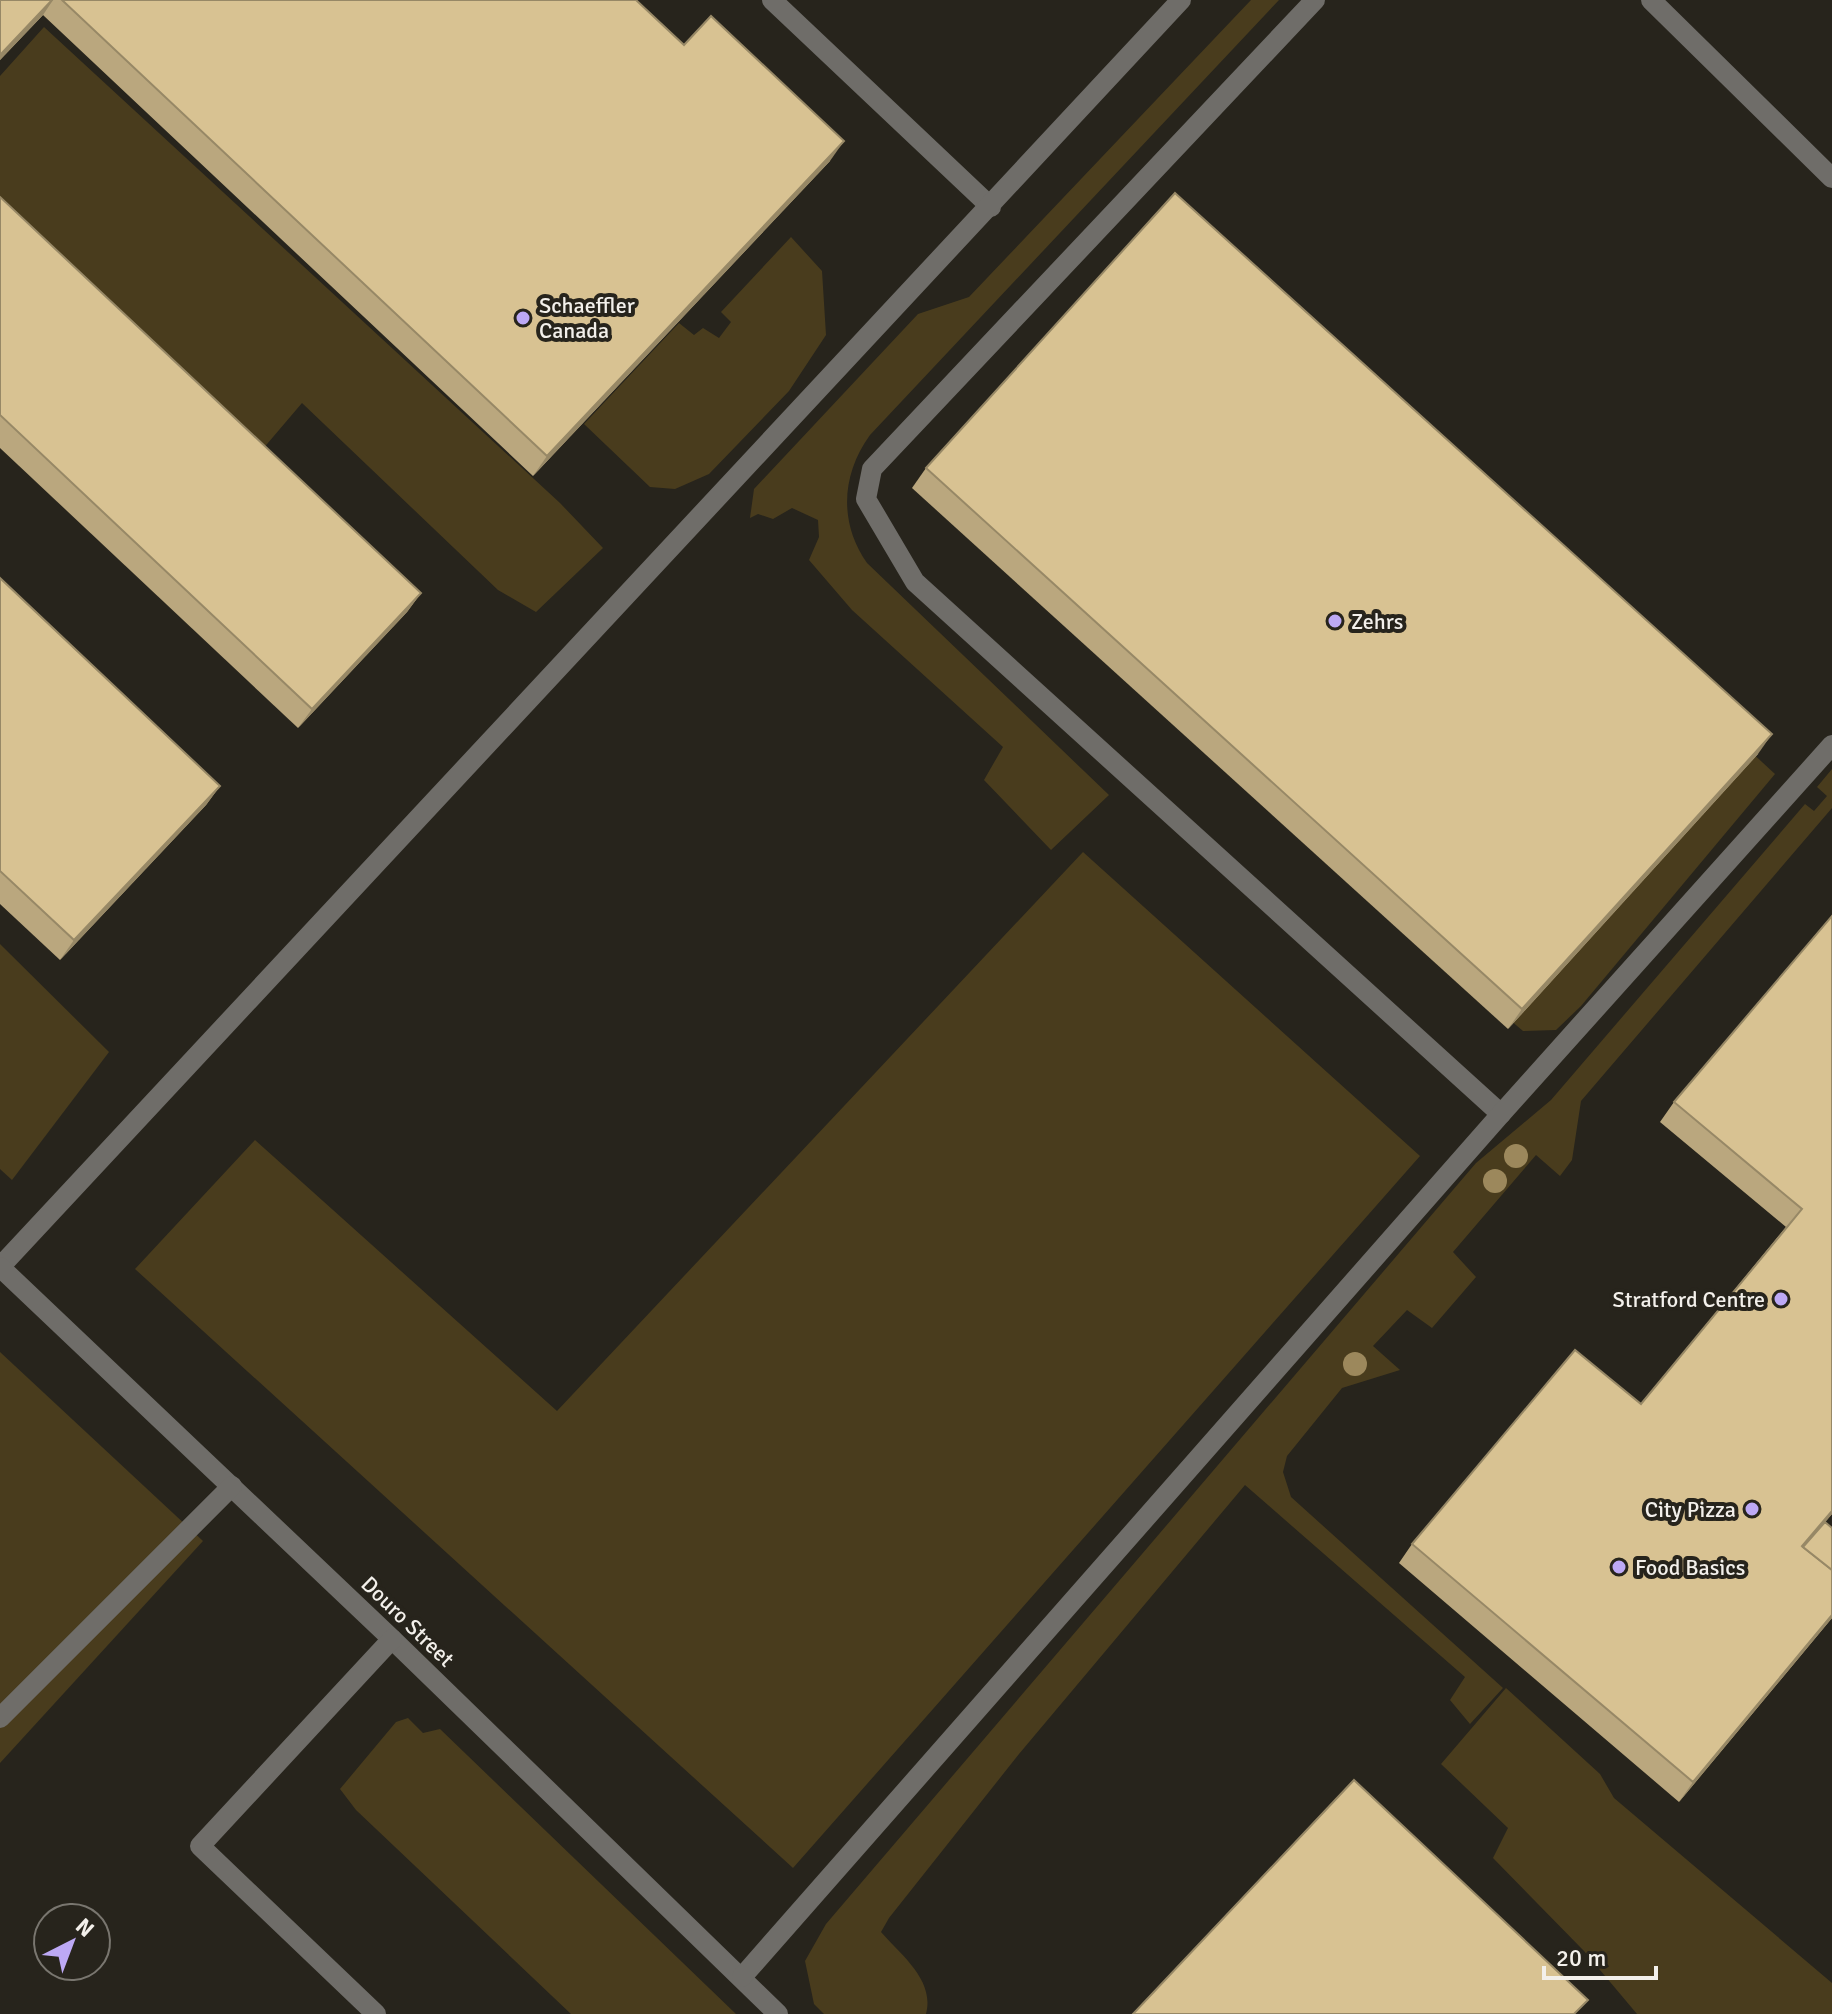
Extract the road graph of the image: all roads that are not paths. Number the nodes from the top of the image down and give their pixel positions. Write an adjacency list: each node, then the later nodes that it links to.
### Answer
1 (772, 0): 6 (street)
2 (1181, 0): 6 (street)
3 (1315, 0): 8 (street)
4 (1651, 0): 5 (street)
5 (1832, 178)
6 (991, 207): 9 (street)
7 (1832, 745): 8 (street)
8 (1501, 1114): 13 (street)
9 (0, 1267): 10 (street, Douro Street)
10 (232, 1486): 11 (street, Douro Street); 12 (street)
11 (392, 1639): 13 (street, Douro Street); 14 (street)
12 (0, 1718)
13 (742, 1977): 15 (street, Douro Street)
14 (376, 2014)
15 (778, 2014)

